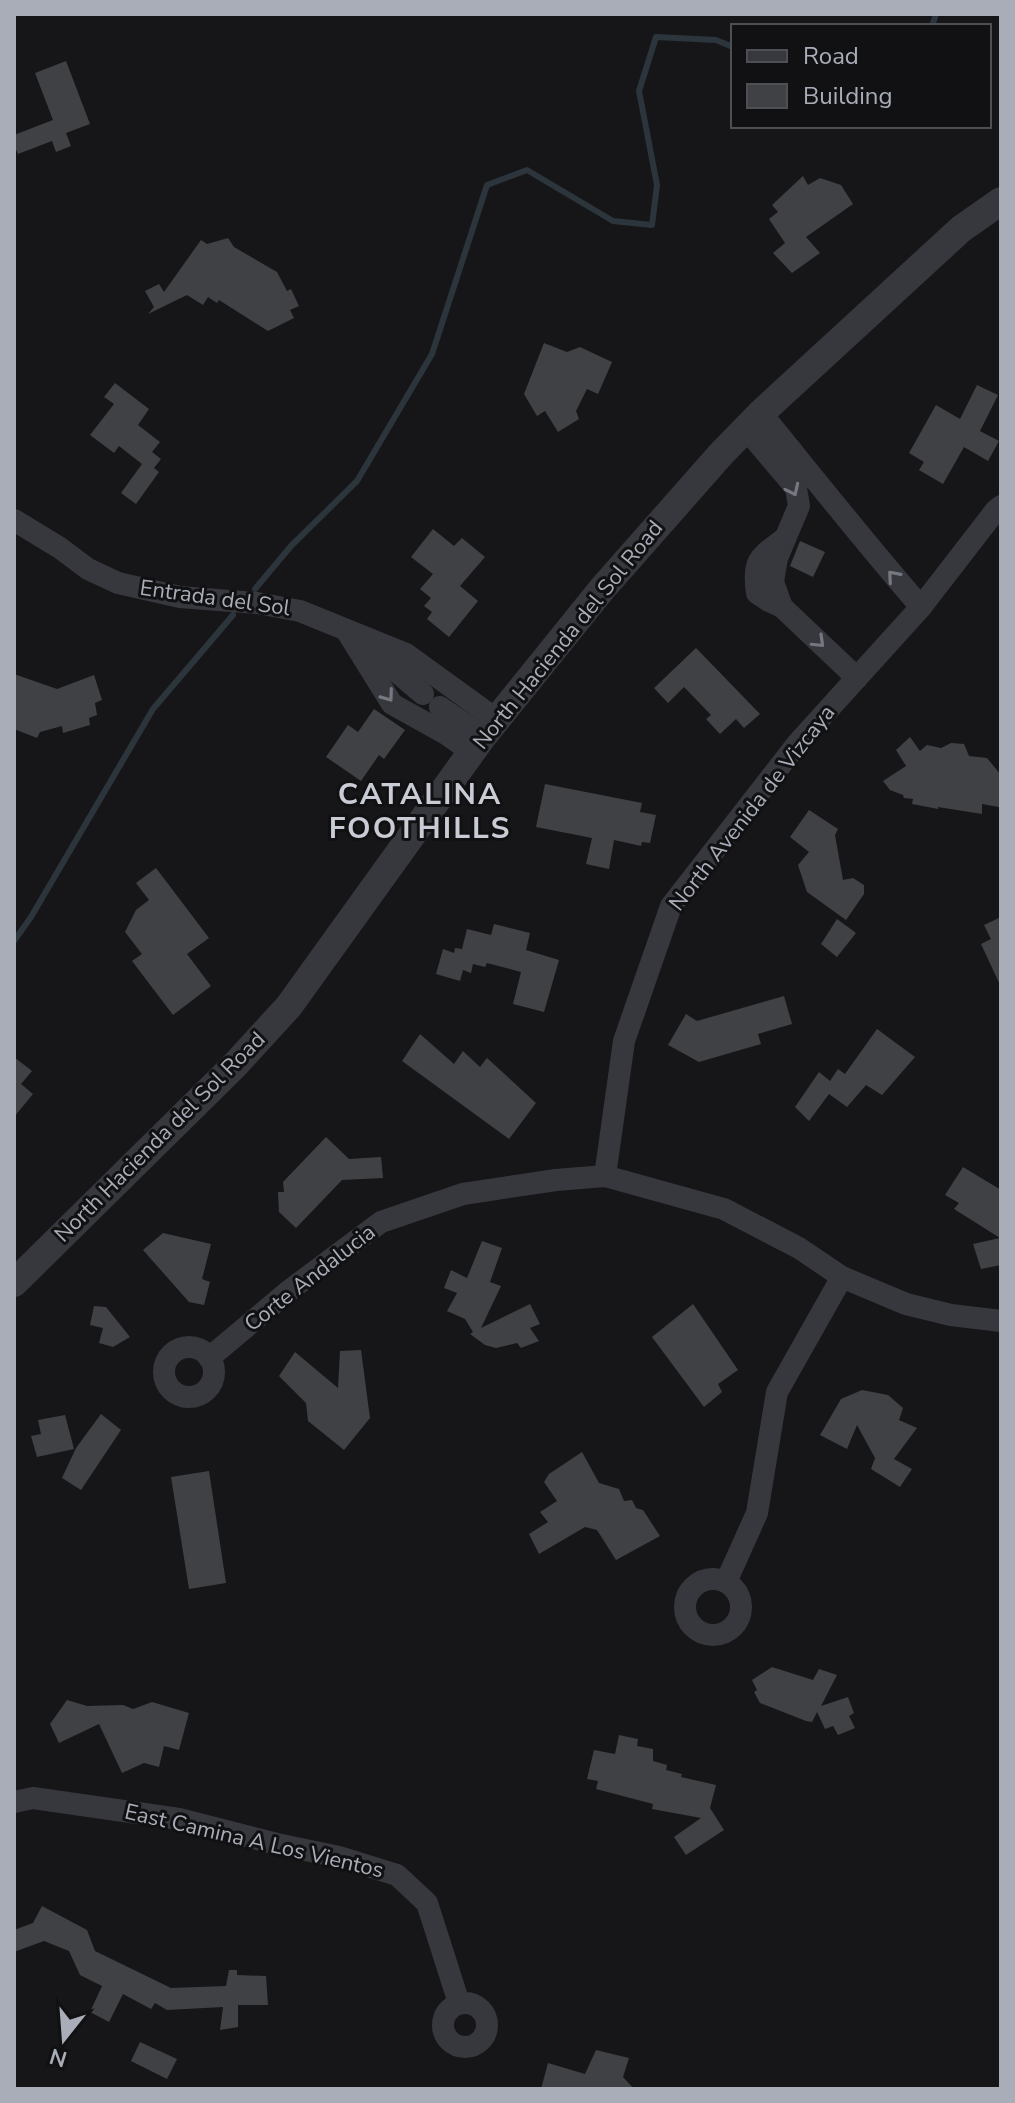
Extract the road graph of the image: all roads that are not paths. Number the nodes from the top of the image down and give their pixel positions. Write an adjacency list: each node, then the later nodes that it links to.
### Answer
1 (1001, 201): 2 (street, North Hacienda del Sol Road)
2 (753, 421): 5 (street, one-way to 2); 7 (street, one-way to 7); 8 (street, North Hacienda del Sol Road)
3 (1001, 506): 5 (street, North Avenida de Vizcaya)
4 (14, 520): 6 (street, Entrada del Sol)
5 (921, 607): 7 (street, North Avenida de Vizcaya)
6 (346, 630): 8 (street); 8 (street, Entrada del Sol); 8 (street, one-way to 8)
7 (857, 678): 9 (street, North Avenida de Vizcaya)
8 (484, 736): 11 (street, North Hacienda del Sol Road)
9 (605, 1176): 10 (street); 13 (street, Corte Andalucia)
10 (842, 1277): 12 (street); 14 (street)
11 (14, 1283)
12 (1001, 1321)
13 (209, 1358)
14 (726, 1582)
15 (14, 1802): 16 (street, East Camina A Los Vientos)
16 (459, 2003)

